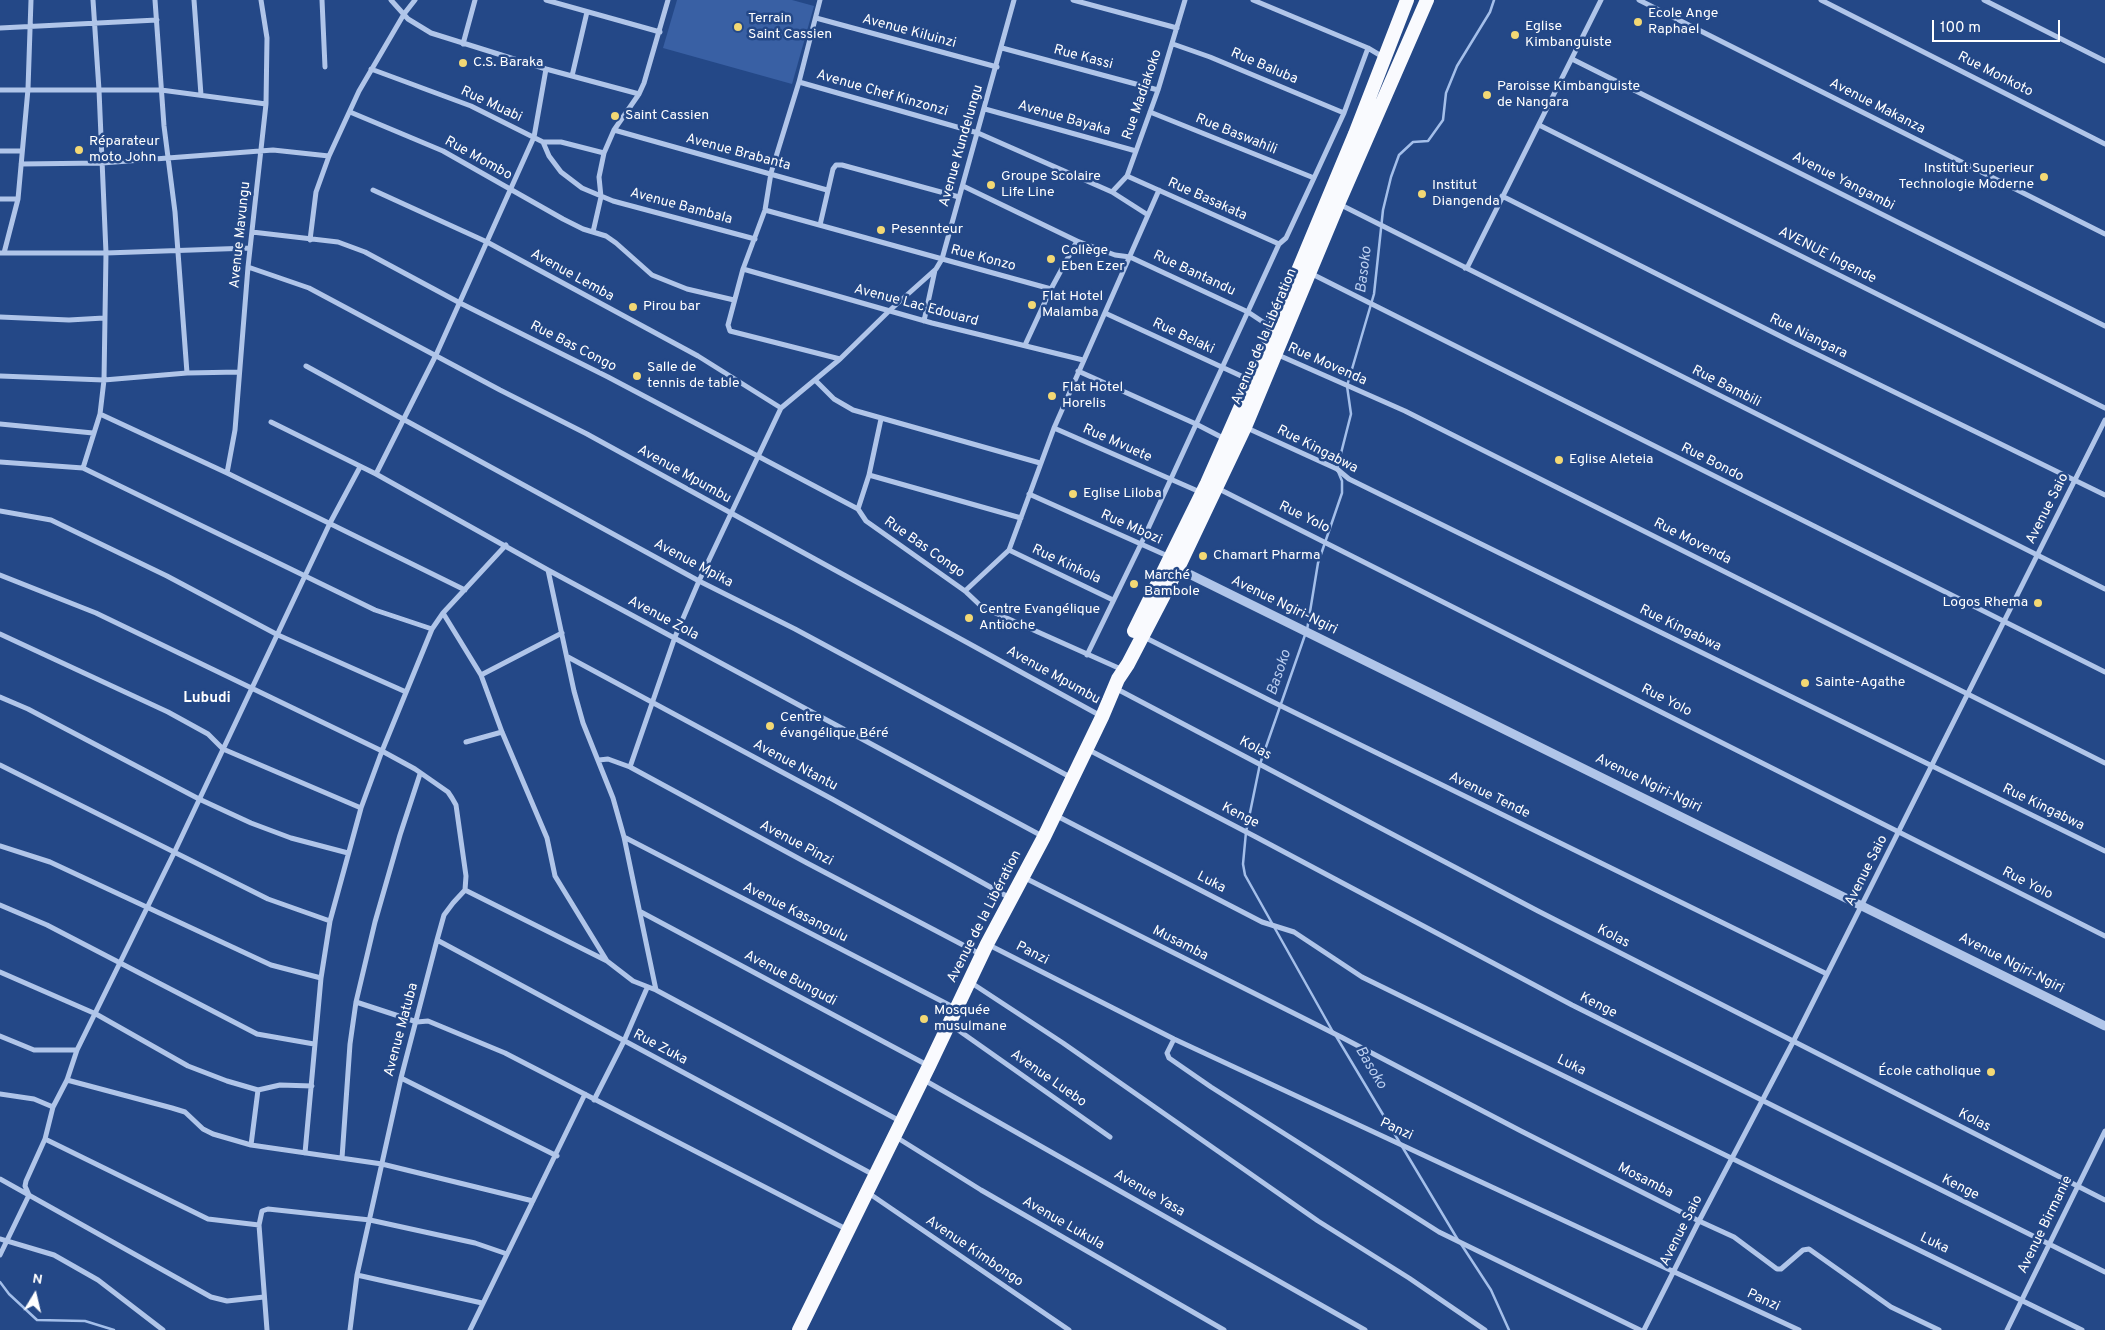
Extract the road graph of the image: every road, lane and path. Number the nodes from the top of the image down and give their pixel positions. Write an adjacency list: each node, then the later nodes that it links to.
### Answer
1 (31, 0): 29 (street)
2 (93, 0): 27 (street)
3 (155, 0): 26 (street)
4 (194, 0): 51 (street)
5 (262, 0): 52 (street, Avenue Mavungu)
6 (322, 0): 39 (street)
7 (391, 0): 24 (street)
8 (415, 0): 24 (street)
9 (475, 0): 32 (street)
10 (546, 0): 23 (street)
11 (668, 0): 31 (street)
12 (820, 0): 25 (street)
13 (1014, 0): 34 (street, Avenue Kundelungu)
14 (1073, 0): 30 (street)
15 (1185, 0): 30 (street, Rue Madiakoko)
16 (1253, 0): 35 (street)
17 (1407, 0): 36 (highway, Avenue de la Libération)
18 (1427, 0): 86 (highway, Avenue de la Libération)
19 (1602, 0): 37 (street)
20 (1639, 0): 92 (street, Avenue Makanza)
21 (1821, 0): 62 (street, Rue Monkoto)
22 (1984, 0): 38 (street)
23 (587, 12): 31 (street); 43 (street)
24 (404, 14): 32 (street); 41 (street)
25 (816, 18): 40 (street, Avenue Kiluinzi); 44 (street)
26 (157, 20): 27 (street); 48 (street)
27 (94, 24): 29 (street); 47 (street)
28 (0, 28): 29 (street)
29 (29, 28): 45 (street)
30 (1177, 28): 33 (street, Rue Madiakoko)
31 (660, 32): 50 (street)
32 (463, 44): 42 (street)
33 (1173, 44): 49 (street, Rue Madiakoko); 56 (street, Rue Baluba)
34 (1002, 48): 40 (street, Avenue Kundelungu); 49 (street, Rue Kassi)
35 (1368, 48): 36 (street); 56 (street)
36 (1384, 57): 119 (highway, Avenue de la Libération)
37 (1572, 59): 57 (street); 118 (street, Avenue Yangambi)
38 (2105, 61)
39 (325, 66)
40 (996, 67): 53 (street, Avenue Kundelungu)
41 (371, 69): 54 (street); 60 (street, Rue Muabi)
42 (546, 69): 43 (street); 60 (street)
43 (572, 76): 50 (street)
44 (798, 82): 59 (street, Avenue Chef Kinzonzi); 72 (street)
45 (28, 89): 46 (street); 47 (street); 65 (street)
46 (0, 90)
47 (99, 90): 48 (street); 70 (street)
48 (161, 90): 51 (street); 69 (street)
49 (1158, 90): 55 (street, Rue Madiakoko)
50 (639, 94): 58 (street)
51 (201, 95): 52 (street)
52 (266, 104): 63 (street, Avenue Mavungu)
53 (985, 109): 59 (street, Avenue Kundelungu); 66 (street, Avenue Bayaka)
54 (350, 112): 68 (street); 77 (street, Rue Mombo)
55 (1150, 112): 66 (street, Rue Madiakoko); 74 (street, Rue Baswahili)
56 (1344, 113): 74 (street)
57 (1538, 125): 81 (street); 135 (street, AVENUE Ingende)
58 (614, 130): 67 (street); 72 (street, Avenue Brabanta)
59 (978, 133): 75 (street, Avenue Kundelungu); 80 (street, Avenue Chef Kinzonzi)
60 (534, 138): 61 (street, Rue Muabi); 77 (street)
61 (544, 142): 67 (street, Rue Muabi); 82 (street, Avenue Bambala)
62 (2105, 144)
63 (261, 150): 68 (street); 69 (street); 90 (street, Avenue Mavungu)
64 (0, 151): 65 (street)
65 (22, 151): 71 (street)
66 (1136, 151): 73 (street, Rue Madiakoko)
67 (604, 153): 82 (street)
68 (329, 156): 94 (street)
69 (167, 158): 70 (street); 99 (street)
70 (102, 163): 71 (street); 101 (street)
71 (21, 164): 85 (street)
72 (771, 173): 78 (street, Avenue Brabanta); 87 (street)
73 (1126, 176): 79 (street, Rue Basakata); 80 (street, Rue Madiakoko)
74 (1314, 178): 97 (street)
75 (963, 186): 83 (street, Avenue Kundelungu); 95 (street, Rue Bantandu)
76 (372, 190): 96 (street, Avenue Lemba)
77 (511, 190): 91 (street, Rue Mombo); 96 (street)
78 (827, 190): 83 (street); 89 (street)
79 (1159, 190): 88 (street); 97 (street, Rue Basakata)
80 (1112, 192): 88 (street, Avenue Chef Kinzonzi)
81 (1502, 196): 105 (street); 155 (street, Rue Niangara)
82 (601, 197): 91 (street); 93 (street, Avenue Bambala)
83 (959, 197): 103 (street, Avenue Kundelungu)
84 (0, 199): 85 (street)
85 (18, 199): 100 (street)
86 (1338, 204): 105 (street, Rue Bambili); 108 (highway, Avenue de la Libération)
87 (765, 210): 89 (street, Rue Konzo); 93 (street)
88 (1148, 215): 102 (street)
89 (820, 225): 103 (street, Rue Konzo)
90 (252, 232): 94 (street, Rue Bas Congo); 98 (street, Avenue Mavungu)
91 (593, 232): 110 (street, Rue Mombo)
92 (2105, 234)
93 (755, 239): 106 (street)
94 (310, 240): 111 (street, Rue Bas Congo)
95 (1077, 241): 102 (street, Rue Bantandu); 109 (street)
96 (487, 242): 111 (street); 134 (street, Avenue Lemba)
97 (1280, 244): 113 (street)
98 (250, 248): 99 (street); 104 (street, Avenue Mavungu)
99 (177, 251): 101 (street); 129 (street)
100 (2, 253): 101 (street)
101 (106, 253): 116 (street)
102 (1130, 257): 113 (street, Rue Bantandu); 114 (street)
103 (942, 259): 107 (street, Avenue Kundelungu); 109 (street, Rue Konzo)
104 (248, 267): 122 (street, Avenue Mpumbu); 127 (street, Avenue Mavungu)
105 (1465, 268): 169 (street, Rue Bambili)
106 (743, 269): 110 (street); 112 (street, Avenue Lac Edouard)
107 (936, 269): 112 (street, Avenue Kundelungu); 117 (street)
108 (1309, 273): 121 (highway, Avenue de la Libération); 180 (street, Rue Bondo)
109 (1052, 289): 120 (street)
110 (734, 300): 123 (street)
111 (460, 303): 122 (street); 147 (street, Rue Bas Congo)
112 (889, 311): 117 (street, Avenue Lac Edouard); 123 (street, Avenue Kundelungu)
113 (1248, 312): 119 (street, Rue Bantandu); 126 (street)
114 (1105, 313): 124 (street); 126 (street, Rue Belaki)
115 (0, 317): 116 (street)
116 (104, 318): 131 (street)
117 (924, 321): 120 (street, Avenue Lac Edouard)
118 (2105, 326)
119 (1274, 329): 121 (highway, Avenue de la Libération)
120 (1025, 345): 124 (street, Avenue Lac Edouard)
121 (1270, 352): 133 (highway, Avenue de la Libération); 143 (highway, Avenue de la Libération); 194 (street, Rue Movenda)
122 (436, 355): 137 (street); 163 (street, Avenue Mpumbu)
123 (840, 360): 132 (street, Avenue Kundelungu)
124 (1083, 360): 128 (street)
125 (306, 366): 137 (street, Avenue Mpika)
126 (1222, 368): 133 (street, Rue Belaki); 142 (street)
127 (239, 372): 129 (street); 152 (street, Avenue Mavungu)
128 (1078, 372): 142 (street); 144 (street)
129 (186, 373): 131 (street)
130 (0, 376): 131 (street)
131 (104, 380): 136 (street)
132 (815, 380): 134 (street, Avenue Kundelungu); 138 (street)
133 (1252, 381): 146 (highway, Avenue de la Libération)
134 (781, 408): 147 (street)
135 (2105, 408)
136 (100, 414): 145 (street); 152 (street)
137 (405, 419): 153 (street); 174 (street, Avenue Mpika)
138 (881, 419): 149 (street); 154 (street)
139 (2105, 420): 155 (street, Avenue Saio)
140 (271, 422): 150 (street, Avenue Zola)
141 (0, 424): 145 (street)
142 (1196, 424): 146 (street); 156 (street)
143 (1245, 427): 157 (highway, Avenue de la Libération); 206 (street, Rue Kingabwa)
144 (1054, 428): 149 (street); 156 (street, Rue Mvuete)
145 (93, 433): 151 (street)
146 (1226, 439): 158 (highway, Avenue de la Libération)
147 (757, 456): 161 (street, Rue Bas Congo); 163 (street)
148 (0, 462): 151 (street)
149 (1040, 462): 159 (street)
150 (360, 467): 153 (street, Avenue Zola); 165 (street)
151 (83, 468): 173 (street)
152 (227, 473): 165 (street)
153 (376, 474): 167 (street, Avenue Zola)
154 (869, 474): 161 (street); 164 (street)
155 (2075, 479): 160 (street, Rue Niangara); 169 (street, Avenue Saio)
156 (1170, 481): 158 (street, Rue Mvuete); 166 (street)
157 (1216, 488): 170 (highway, Avenue de la Libération); 213 (street, Rue Yolo)
158 (1202, 493): 170 (highway, Avenue de la Libération)
159 (1029, 494): 164 (street); 166 (street, Rue Mbozi)
160 (2105, 495)
161 (858, 509): 177 (street, Rue Bas Congo)
162 (0, 511): 184 (street)
163 (731, 514): 174 (street); 197 (street, Avenue Mpumbu)
164 (1021, 518): 168 (street)
165 (330, 523): 173 (street); 176 (street)
166 (1141, 544): 170 (street, Rue Mbozi); 178 (street)
167 (506, 545): 171 (street, Avenue Zola); 176 (street)
168 (1009, 550): 177 (street); 178 (street, Rue Kinkola)
169 (2037, 556): 175 (street, Rue Bambili); 180 (street, Avenue Saio)
170 (1172, 563): 185 (highway, Avenue de la Libération); 191 (highway, Avenue de la Libération); 224 (street, Avenue Ngiri-Ngiri)
171 (548, 570): 182 (street); 186 (street, Avenue Zola)
172 (0, 575): 192 (street)
173 (306, 576): 181 (street); 184 (street)
174 (700, 580): 186 (street); 209 (street, Avenue Mpika)
175 (2105, 589)
176 (465, 590): 179 (street)
177 (965, 592): 187 (street, Rue Bas Congo)
178 (1113, 600): 187 (street)
179 (443, 613): 181 (street); 190 (street)
180 (2004, 622): 189 (street, Rue Bondo); 194 (street, Avenue Saio)
181 (432, 629): 193 (street)
182 (562, 633): 188 (street); 190 (street)
183 (0, 634): 200 (street)
184 (278, 635): 192 (street); 193 (street)
185 (1142, 635): 191 (highway, Avenue de la Libération); 234 (street, Avenue Tende)
186 (675, 638): 196 (street); 215 (street, Avenue Zola)
187 (1087, 655): 191 (street, Kolas)
188 (568, 657): 196 (street, Avenue Ntantu); 203 (street)
189 (2105, 672)
190 (481, 675): 198 (street)
191 (1119, 677): 197 (highway, Avenue de la Libération); 249 (street, Kolas)
192 (253, 688): 200 (street); 202 (street)
193 (406, 692): 202 (street)
194 (1968, 694): 204 (street, Rue Movenda); 206 (street, Avenue Saio)
195 (0, 698): 210 (street)
196 (651, 703): 207 (street); 222 (street, Avenue Ntantu)
197 (1102, 717): 201 (highway, Avenue de la Libération)
198 (502, 732): 199 (street); 231 (street)
199 (466, 742)
200 (223, 749): 210 (street); 211 (street)
201 (1086, 749): 209 (highway, Avenue de la Libération); 261 (street, Kenge)
202 (382, 751): 208 (street); 211 (street)
203 (599, 760): 207 (street, Avenue Pinzi); 214 (street)
204 (2105, 763)
205 (0, 766): 218 (street)
206 (1932, 766): 213 (street, Avenue Saio); 217 (street, Rue Kingabwa)
207 (630, 767): 230 (street, Avenue Pinzi)
208 (420, 774): 221 (street); 239 (street)
209 (1072, 778): 212 (highway, Avenue de la Libération)
210 (199, 799): 218 (street); 219 (street)
211 (361, 808): 219 (street)
212 (1054, 815): 215 (highway, Avenue de la Libération); 272 (street, Luka)
213 (1899, 832): 224 (street, Avenue Saio); 228 (street, Rue Yolo)
214 (624, 837): 226 (street); 240 (street, Avenue Kasangulu)
215 (1044, 837): 220 (highway, Avenue de la Libération)
216 (0, 846): 225 (street)
217 (2105, 852)
218 (174, 853): 225 (street); 227 (street)
219 (348, 853): 227 (street)
220 (1023, 876): 222 (highway, Avenue de la Libération); 245 (street, Musamba)
221 (465, 890): 229 (street, Avenue Matuba); 231 (street)
222 (1010, 899): 230 (highway, Avenue de la Libération)
223 (0, 905): 232 (street)
224 (1863, 905): 234 (street, Avenue Saio); 244 (street, Avenue Ngiri-Ngiri)
225 (146, 908): 232 (street); 235 (street)
226 (641, 912): 238 (street); 252 (street, Avenue Bungudi)
227 (330, 921): 235 (street)
228 (2105, 936)
229 (436, 940): 242 (street, Avenue Matuba); 248 (street, Rue Zuka)
230 (985, 949): 236 (highway, Avenue de la Libération); 247 (street, Panzi)
231 (607, 961): 237 (street)
232 (120, 962): 241 (street); 250 (street)
233 (0, 972): 241 (street)
234 (1827, 974): 249 (street, Avenue Saio)
235 (321, 978): 250 (street)
236 (970, 982): 240 (highway, Avenue de la Libération); 304 (street)
237 (647, 988): 238 (street); 248 (street)
238 (656, 990): 263 (street)
239 (356, 1002): 242 (street); 271 (street)
240 (956, 1009): 243 (highway, Avenue de la Libération)
241 (96, 1014): 251 (street); 257 (street)
242 (417, 1022): 253 (street, Avenue Matuba); 259 (street)
243 (948, 1024): 252 (highway, Avenue de la Libération); 266 (street, Avenue Luebo)
244 (2105, 1026)
245 (1327, 1030): 282 (street, Mosamba)
246 (0, 1036): 251 (street)
247 (1174, 1038): 290 (street, Panzi); 305 (street)
248 (624, 1041): 260 (street); 274 (street, Rue Zuka)
249 (1793, 1042): 261 (street, Avenue Saio); 276 (street, Kolas)
250 (314, 1044): 256 (street)
251 (76, 1050): 255 (street)
252 (929, 1066): 254 (highway, Avenue de la Libération)
253 (401, 1078): 270 (street); 273 (street, Avenue Matuba)
254 (922, 1079): 263 (highway, Avenue de la Libération); 303 (street, Avenue Yasa)
255 (67, 1080): 262 (street); 268 (street)
256 (312, 1086): 257 (street); 269 (street)
257 (258, 1090): 268 (street)
258 (0, 1094): 262 (street)
259 (585, 1094): 260 (street); 270 (street)
260 (594, 1100): 284 (street)
261 (1763, 1100): 272 (street, Avenue Saio); 287 (street, Kenge)
262 (53, 1107): 267 (street)
263 (900, 1122): 265 (highway, Avenue de la Libération)
264 (2105, 1131): 276 (street, Avenue Birmanie)
265 (894, 1135): 274 (highway, Avenue de la Libération); 302 (street, Avenue Lukula)
266 (1110, 1137)
267 (45, 1139): 278 (street); 283 (street)
268 (251, 1145): 269 (street)
269 (304, 1153): 271 (street)
270 (556, 1156): 280 (street)
271 (342, 1158): 273 (street)
272 (1733, 1158): 282 (street, Avenue Saio); 294 (street, Luka)
273 (382, 1164): 280 (street); 281 (street, Avenue Matuba)
274 (874, 1175): 277 (highway, Avenue de la Libération)
275 (0, 1179): 278 (street)
276 (2078, 1187): 279 (street, Kolas); 287 (street, Avenue Birmanie)
277 (867, 1192): 284 (highway, Avenue de la Libération); 296 (street, Avenue Kimbongo)
278 (29, 1195): 286 (street); 293 (street)
279 (2105, 1200)
280 (534, 1201): 288 (street)
281 (370, 1220): 283 (street); 288 (street); 292 (street, Avenue Matuba)
282 (1699, 1221): 290 (street, Avenue Saio); 308 (street, Mosamba)
283 (259, 1225): 293 (street)
284 (848, 1230): 301 (highway, Avenue de la Libération)
285 (0, 1239): 286 (street)
286 (6, 1242): 289 (street); 297 (street)
287 (2048, 1245): 291 (street, Kenge); 294 (street, Avenue Birmanie)
288 (507, 1254): 295 (street)
289 (0, 1255)
290 (1674, 1271): 306 (street, Avenue Saio); 307 (street, Panzi)
291 (2105, 1272)
292 (358, 1275): 295 (street); 299 (street, Avenue Matuba)
293 (264, 1297): 298 (street)
294 (2022, 1300): 309 (street, Avenue Birmanie); 310 (street, Luka)
295 (482, 1303): 300 (street)
296 (1065, 1329)
297 (163, 1330)
298 (267, 1330)
299 (350, 1330)
300 (470, 1330)
301 (799, 1330)
302 (1224, 1330)
303 (1365, 1330)
304 (1485, 1330)
305 (1640, 1330)
306 (1644, 1330)
307 (1799, 1330)
308 (1939, 1330)
309 (2008, 1330)
310 (2082, 1330)

